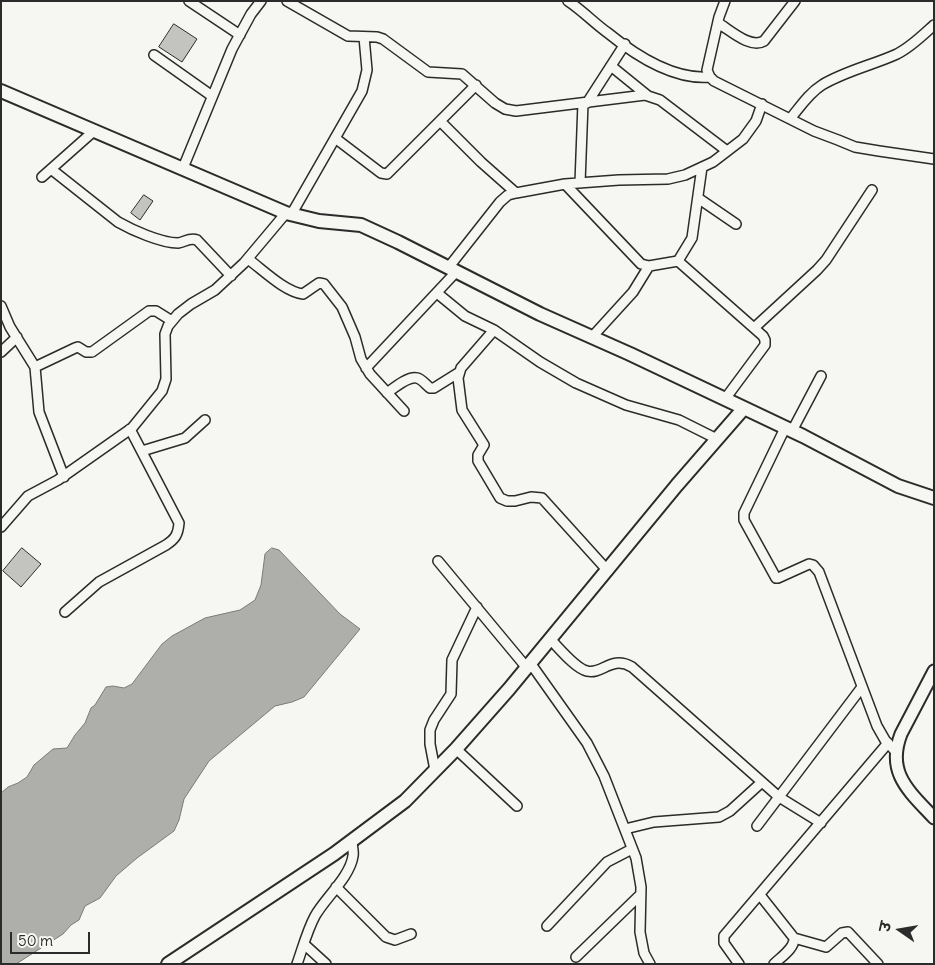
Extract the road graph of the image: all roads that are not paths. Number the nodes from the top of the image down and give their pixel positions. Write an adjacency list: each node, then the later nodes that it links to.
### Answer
1 (190, 1): 10 (street)
2 (261, 1): 10 (street)
3 (287, 1): 11 (street)
4 (568, 1): 7 (street)
5 (726, 1): 8 (street)
6 (795, 1): 8 (street)
7 (583, 5): 12 (street)
8 (718, 23): 15 (street)
9 (934, 25): 22 (street)
10 (240, 34): 18 (street)
11 (364, 37): 16 (street); 25 (street)
12 (624, 44): 14 (street); 15 (street)
13 (154, 55): 18 (street)
14 (610, 66): 19 (street); 20 (street)
15 (710, 77): 21 (street)
16 (476, 85): 20 (street); 23 (street)
17 (1, 90): 24 (main road)
18 (212, 96): 29 (street)
19 (648, 96): 20 (street); 26 (street)
20 (585, 103): 32 (street)
21 (762, 104): 22 (street); 26 (street)
22 (790, 119): 27 (street)
23 (440, 121): 25 (street); 35 (street)
24 (95, 130): 29 (main road); 30 (street)
25 (335, 138): 37 (street)
26 (727, 151): 28 (street)
27 (934, 159)
28 (702, 167): 32 (street); 36 (street)
29 (182, 168): 37 (main road)
30 (51, 169): 31 (street); 43 (street)
31 (42, 177)
32 (580, 183): 33 (street)
33 (565, 184): 35 (street); 41 (street)
34 (872, 190): 47 (street)
35 (516, 193): 42 (street)
36 (698, 198): 38 (street); 40 (street)
37 (289, 214): 39 (street); 42 (main road)
38 (736, 224)
39 (248, 259): 43 (street); 53 (street)
40 (678, 261): 41 (street); 47 (street)
41 (649, 266): 49 (street)
42 (452, 270): 44 (street); 49 (main road)
43 (231, 276): 46 (street)
44 (437, 293): 48 (street); 53 (street)
45 (1, 306): 50 (street)
46 (172, 321): 52 (street); 61 (street)
47 (754, 328): 57 (street)
48 (494, 330): 54 (street); 63 (street)
49 (592, 337): 57 (main road)
50 (16, 338): 51 (street); 52 (street)
51 (1, 352)
52 (35, 367): 65 (street)
53 (366, 368): 56 (street)
54 (458, 373): 56 (street); 69 (street)
55 (821, 376): 62 (street)
56 (387, 393): 59 (street)
57 (725, 399): 58 (main road)
58 (744, 408): 62 (main road); 63 (main road)
59 (404, 411)
60 (205, 420): 64 (street)
61 (130, 429): 64 (street); 65 (street)
62 (789, 429): 66 (main road); 75 (street)
63 (717, 439): 69 (main road)
64 (142, 452): 71 (street)
65 (64, 476): 67 (street)
66 (934, 498)
67 (1, 527)
68 (438, 561): 70 (street)
69 (608, 571): 72 (main road)
70 (477, 607): 73 (street); 79 (street)
71 (65, 612)
72 (551, 640): 73 (main road); 80 (street)
73 (529, 666): 77 (main road); 86 (street)
74 (934, 671): 78 (street)
75 (862, 687): 76 (street); 81 (street)
76 (888, 743): 78 (street); 84 (street)
77 (456, 749): 79 (main road); 82 (street)
78 (896, 752): 83 (street)
79 (435, 770): 87 (main road)
80 (762, 782): 81 (street); 86 (street)
81 (779, 797): 84 (street); 85 (street)
82 (517, 806)
83 (934, 818)
84 (822, 823): 91 (street)
85 (757, 826)
86 (633, 827): 88 (street)
87 (352, 841): 89 (street); 97 (main road)
88 (632, 848): 90 (street); 92 (street)
89 (336, 888): 93 (street); 95 (street)
90 (641, 894): 96 (street); 101 (street)
91 (760, 895): 94 (street); 102 (street)
92 (547, 926)
93 (411, 934)
94 (794, 938): 98 (street); 103 (street)
95 (304, 944): 99 (street); 100 (street)
96 (576, 957)
97 (176, 962)
98 (876, 963)
99 (297, 964)
100 (326, 964)
101 (650, 964)
102 (739, 964)
103 (774, 964)

